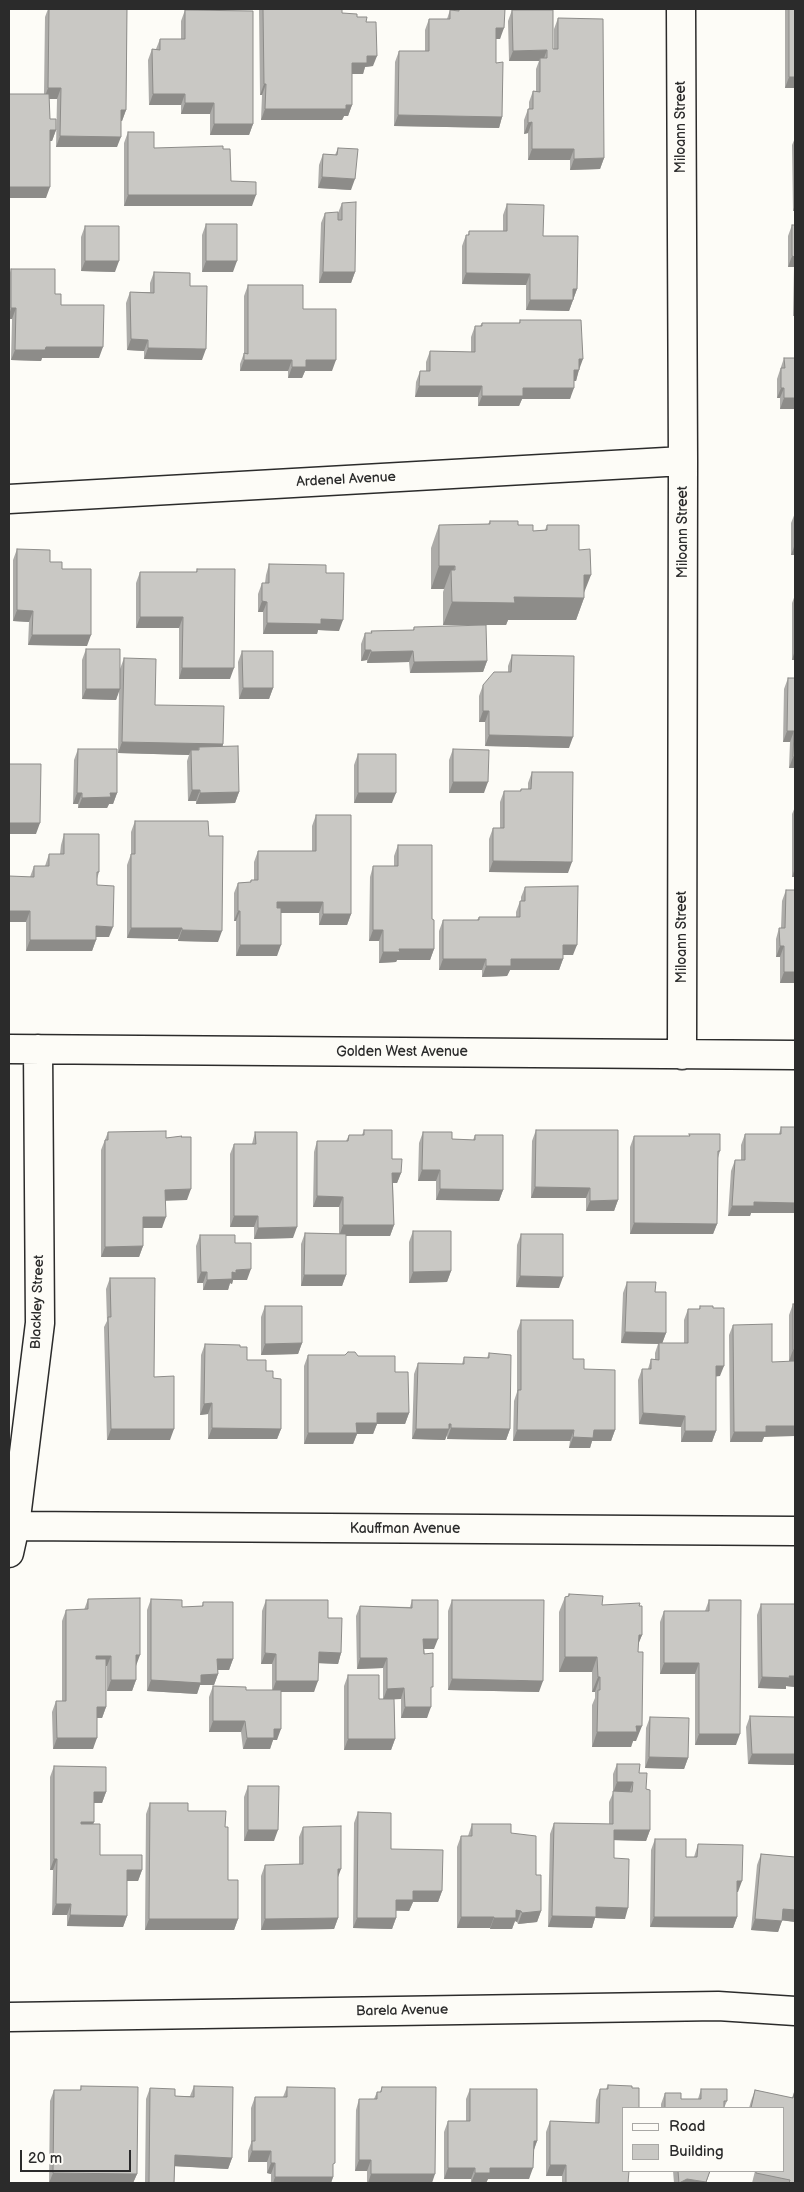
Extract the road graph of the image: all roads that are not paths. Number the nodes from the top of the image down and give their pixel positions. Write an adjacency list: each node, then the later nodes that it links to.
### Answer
1 (681, 9): 2 (street, Miloann Street)
2 (683, 461): 3 (street, Ardenel Avenue); 6 (street, Miloann Street)
3 (9, 500)
4 (9, 1049): 5 (street, Golden West Avenue)
5 (38, 1049): 6 (street, Golden West Avenue); 8 (street, Blackley Street)
6 (682, 1054): 7 (street, Golden West Avenue)
7 (795, 1055)
8 (15, 1526): 9 (street, Kauffman Avenue); 10 (street, Blackley Street)
9 (795, 1531)
10 (9, 1553)
11 (795, 2011): 12 (street, Barela Avenue)
12 (9, 2017)

